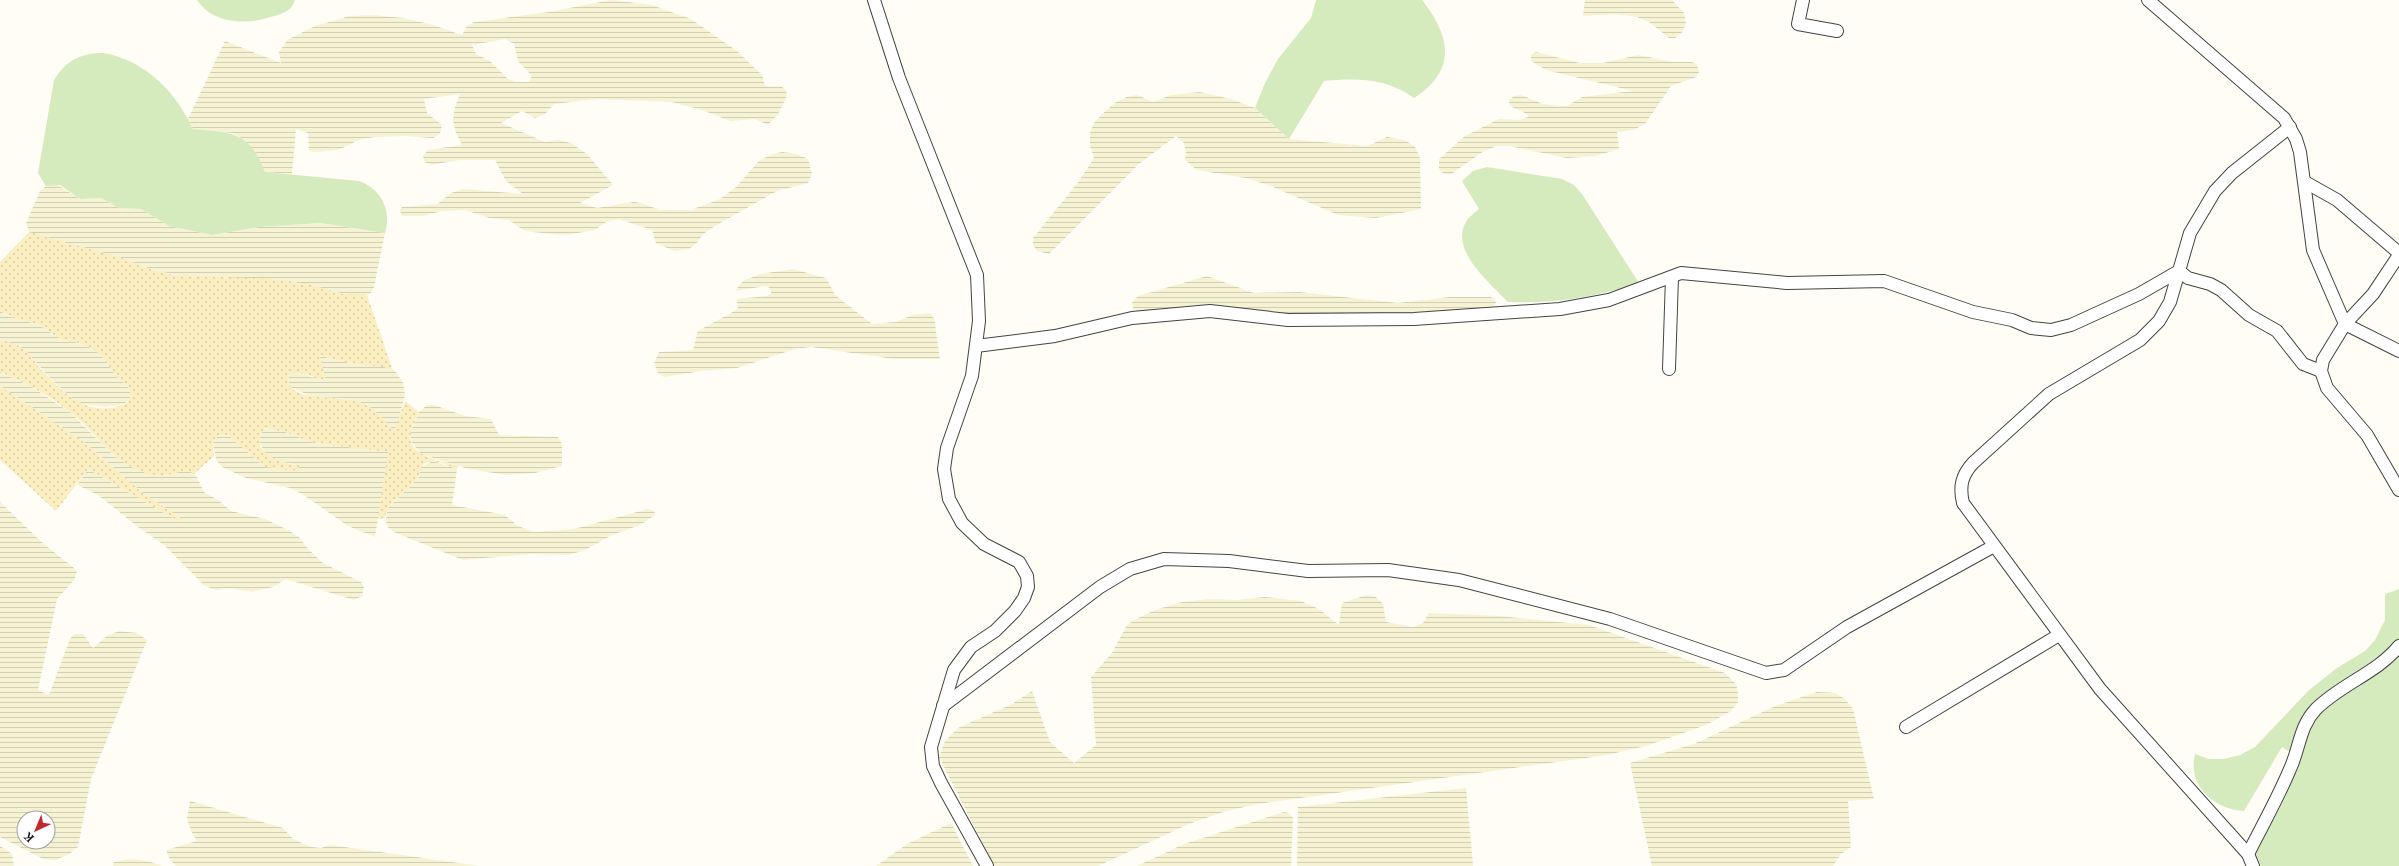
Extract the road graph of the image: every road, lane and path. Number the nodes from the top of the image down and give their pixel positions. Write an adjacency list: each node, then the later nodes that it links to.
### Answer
1 (874, 0): 11 (street)
2 (1804, 0): 4 (street)
3 (2148, 0): 5 (street)
4 (1837, 31)
5 (2290, 127): 6 (street); 8 (street)
6 (2305, 182): 7 (street); 10 (street)
7 (2399, 254): 10 (street)
8 (2179, 271): 9 (street); 14 (street); 16 (street)
9 (1672, 277): 11 (street); 13 (street)
10 (2345, 324): 12 (street); 14 (street)
11 (976, 346): 19 (street)
12 (2399, 351)
13 (1669, 369)
14 (2321, 371): 15 (street)
15 (2399, 490)
16 (1994, 546): 17 (street); 19 (street)
17 (2059, 636): 20 (street); 21 (street)
18 (2399, 646): 21 (street)
19 (943, 706): 22 (street)
20 (1906, 727)
21 (2248, 854): 23 (street)
22 (987, 866)
23 (2254, 866)

